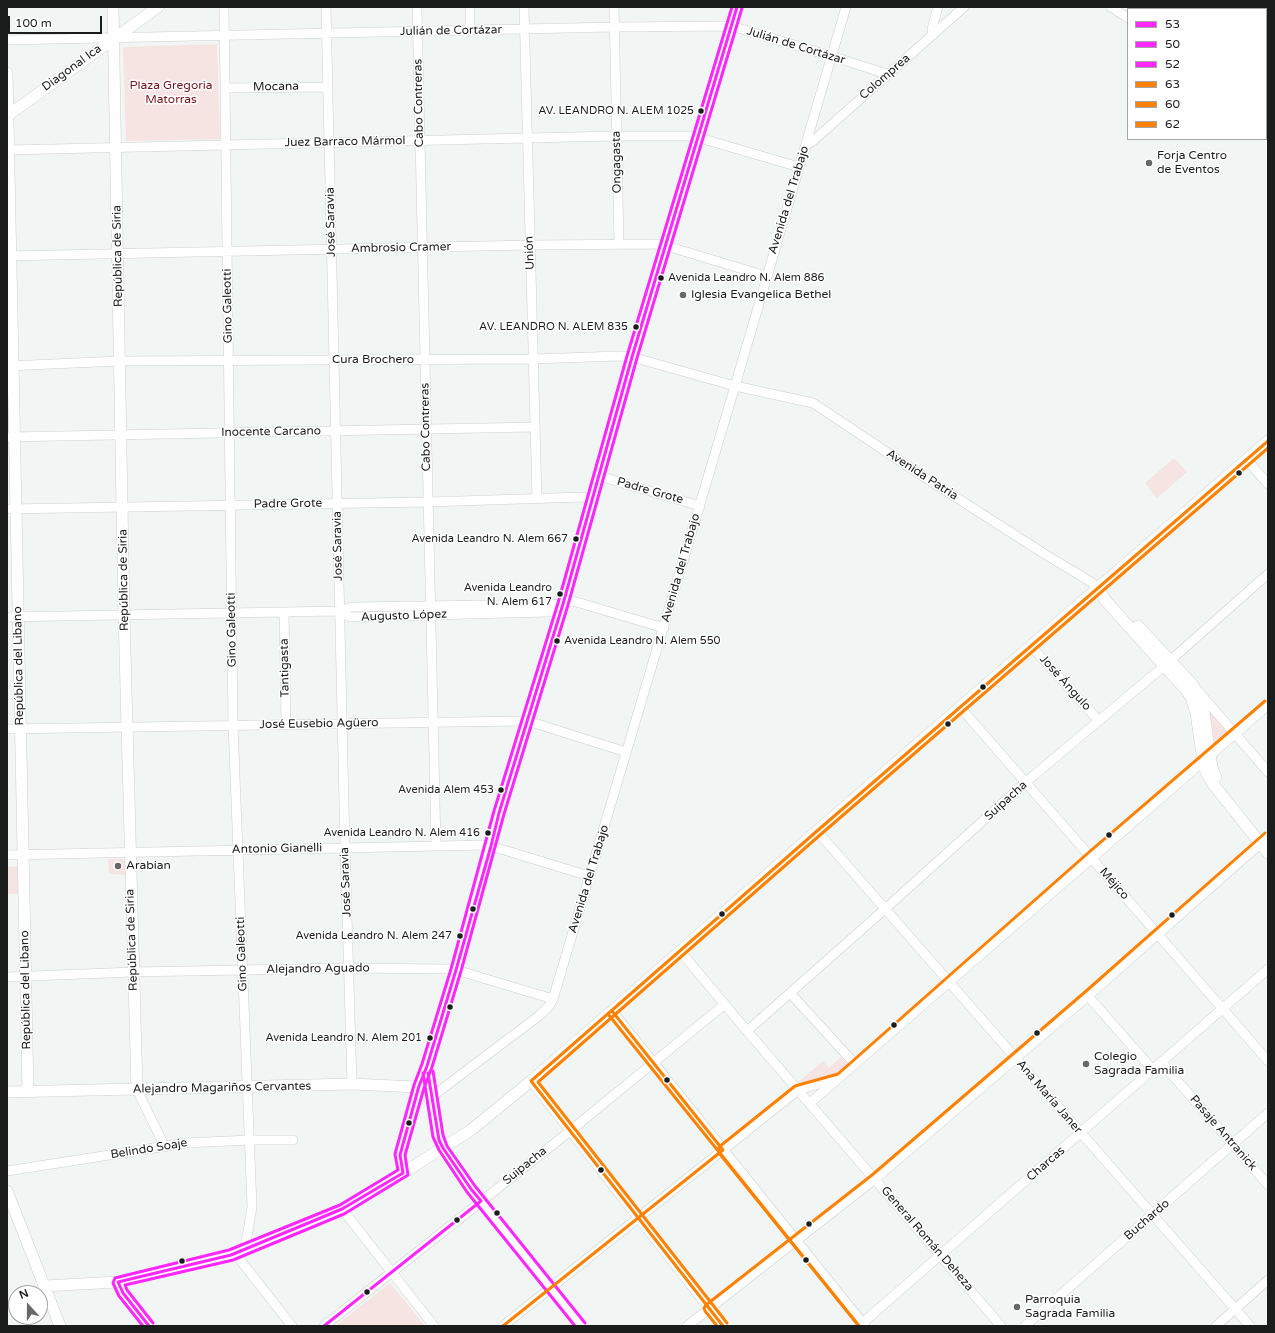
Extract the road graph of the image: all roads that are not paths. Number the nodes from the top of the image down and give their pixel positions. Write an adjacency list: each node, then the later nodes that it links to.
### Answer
1 (113, 7): 23 (main road, República de Siria)
2 (158, 7): 23 (main road, Diagonal Ica)
3 (224, 7): 21 (street, Gino Galeotti)
4 (326, 7): 20 (street, José Saravia)
5 (416, 7): 19 (street, Cabo Contreras)
6 (470, 7): 18 (street)
7 (524, 7): 17 (street, Unión)
8 (614, 7): 16 (street, Ongagasta)
9 (737, 7): 15 (main road)
10 (846, 7): 25 (street, Avenida del Trabajo)
11 (938, 7): 22 (street)
12 (964, 7): 22 (street, Colomprea)
13 (1111, 7): 14 (street)
14 (1127, 17)
15 (732, 26): 16 (street, Julián de Cortázar); 25 (street, Julián de Cortázar); 32 (main road)
16 (614, 27): 17 (street, Julián de Cortázar); 31 (street, Ongagasta)
17 (524, 29): 18 (street, Julián de Cortázar); 33 (street, Unión)
18 (470, 30): 19 (street, Julián de Cortázar)
19 (417, 31): 20 (street, Julián de Cortázar); 34 (street, Cabo Contreras)
20 (326, 33): 21 (street, Julián de Cortázar); 28 (street, José Saravia)
21 (224, 35): 23 (street, Julián de Cortázar); 29 (street, Gino Galeotti)
22 (933, 35): 27 (street, Colomprea)
23 (114, 38): 24 (street, Julián de Cortázar); 30 (main road, Diagonal Ica); 38 (main road, República de Siria)
24 (7, 40)
25 (831, 56): 27 (street, Julián de Cortázar); 37 (street, Avenida del Trabajo)
26 (7, 73): 30 (main road, República del Libano)
27 (887, 74): 37 (street, Colomprea)
28 (328, 87): 29 (street, Mocana); 35 (street, José Saravia)
29 (225, 88): 36 (street, Gino Galeotti)
30 (7, 116): 39 (main road, República del Libano)
31 (616, 136): 32 (street, Juez Barraco Mármol); 33 (street, Juez Barraco Mármol); 41 (street, Ongagasta)
32 (698, 136): 40 (street, Juez Barraco Mármol); 43 (main road)
33 (527, 138): 34 (street, Juez Barraco Mármol); 42 (street, Unión)
34 (420, 140): 35 (street, Juez Barraco Mármol); 44 (street, Cabo Contreras)
35 (329, 143): 36 (street, Juez Barraco Mármol); 45 (street, José Saravia)
36 (226, 145): 38 (street, Juez Barraco Mármol); 46 (street, Gino Galeotti)
37 (805, 146): 40 (street, Avenida del Trabajo)
38 (116, 148): 39 (street, Juez Barraco Mármol); 47 (main road, República de Siria)
39 (8, 150): 48 (main road, República del Libano)
40 (799, 167): 49 (street, Avenida del Trabajo)
41 (619, 244): 42 (street, Ambrosio Cramer); 43 (street, Ambrosio Cramer)
42 (530, 245): 44 (street, Ambrosio Cramer); 52 (street, Unión)
43 (666, 245): 49 (street, Ambrosio Cramer); 50 (main road)
44 (422, 247): 45 (street, Ambrosio Cramer); 51 (street, Cabo Contreras)
45 (331, 249): 46 (street, Ambrosio Cramer); 53 (street, José Saravia)
46 (227, 252): 47 (street, Ambrosio Cramer); 55 (street, Gino Galeotti)
47 (118, 254): 48 (street, Ambrosio Cramer); 54 (main road, República de Siria)
48 (9, 256): 56 (main road, República del Libano)
49 (766, 276): 57 (street, Avenida del Trabajo)
50 (632, 358): 52 (street, Cura Brochero); 57 (street, Cura Brochero); 66 (main road)
51 (425, 359): 52 (street, Cura Brochero); 53 (street, Cura Brochero); 59 (street, Cabo Contreras)
52 (533, 359): 58 (street, Unión)
53 (334, 360): 55 (street, Cura Brochero); 60 (street, José Saravia)
54 (120, 361): 55 (street, Cura Brochero); 56 (street, Cura Brochero); 62 (main road, República de Siria)
55 (228, 361): 61 (street, Gino Galeotti)
56 (10, 366): 63 (main road, República del Libano)
57 (735, 386): 73 (street, Avenida del Trabajo); 77 (street, Avenida Patria)
58 (535, 427): 59 (street, Inocente Carcano); 68 (street, Unión)
59 (426, 429): 60 (street, Inocente Carcano); 70 (street, Cabo Contreras)
60 (335, 431): 61 (street, Inocente Carcano); 71 (street, José Saravia)
61 (229, 433): 62 (street, Inocente Carcano); 72 (street, Gino Galeotti)
62 (121, 434): 63 (street, Inocente Carcano); 74 (main road, República de Siria)
63 (11, 436): 75 (main road, República del Libano)
64 (1268, 441): 65 (main road)
65 (1246, 459): 67 (street); 77 (main road)
66 (599, 476): 69 (main road); 73 (street, Padre Grote)
67 (1268, 484)
68 (537, 499): 69 (street, Padre Grote); 70 (street, Padre Grote)
69 (593, 500): 78 (main road)
70 (428, 502): 71 (street, Padre Grote); 80 (street, Cabo Contreras)
71 (337, 503): 72 (street, Padre Grote); 79 (street, José Saravia)
72 (230, 505): 74 (street, Padre Grote); 82 (street, Gino Galeotti)
73 (700, 506): 85 (street, Avenida del Trabajo)
74 (122, 507): 75 (street, Padre Grote); 83 (main road, República de Siria)
75 (11, 508): 84 (main road, República del Libano)
76 (1268, 574): 87 (street, Suipacha)
77 (1099, 588): 86 (main road); 87 (main road, Avenida Patria)
78 (563, 604): 80 (street, Augusto López); 85 (street, Augusto López); 93 (main road)
79 (340, 611): 80 (street, Augusto López); 81 (street, Augusto López); 94 (street, José Saravia)
80 (430, 611): 92 (street, Cabo Contreras)
81 (284, 612): 82 (street, Augusto López); 95 (street, Tantigasta)
82 (232, 613): 83 (street, Augusto López); 96 (street, Gino Galeotti)
83 (124, 615): 84 (street, Augusto López); 97 (main road, República de Siria)
84 (12, 617): 99 (main road, República del Libano)
85 (664, 628): 101 (street, Avenida del Trabajo)
86 (1031, 646): 89 (main road); 91 (street, José Ángulo)
87 (1167, 663): 90 (main road, Avenida Patria); 90 (main road, Avenida Patria); 91 (street, Suipacha)
88 (1268, 705): 100 (street)
89 (960, 707): 104 (street, Méjico); 105 (main road)
90 (1204, 710): 100 (street); 102 (main road, Avenida Patria)
91 (1099, 721): 104 (street, Suipacha)
92 (433, 722): 93 (street, José Eusebio Agüero); 94 (street, José Eusebio Agüero); 107 (street, Cabo Contreras)
93 (528, 722): 101 (street, José Eusebio Agüero); 108 (main road)
94 (342, 723): 95 (street, José Eusebio Agüero); 109 (street, José Saravia)
95 (286, 724): 96 (street, José Eusebio Agüero)
96 (233, 725): 97 (street, José Eusebio Agüero); 110 (street, Gino Galeotti)
97 (127, 727): 99 (street, José Eusebio Agüero); 111 (main road, República de Siria)
98 (7, 729): 99 (street, José Eusebio Agüero)
99 (20, 729): 113 (main road, República del Libano)
100 (1236, 733): 102 (street); 103 (street)
101 (626, 752): 116 (street, Avenida del Trabajo)
102 (1206, 758): 106 (main road, Avenida Patria); 115 (street)
103 (1268, 772)
104 (1026, 782): 115 (street, Méjico); 117 (street, Suipacha)
105 (816, 831): 117 (street, Ana María Janer); 119 (main road)
106 (1266, 841): 112 (main road, Avenida Patria); 118 (street)
107 (436, 846): 108 (street, Antonio Gianelli); 109 (street, Antonio Gianelli)
108 (491, 846): 116 (street, Antonio Gianelli); 123 (main road)
109 (345, 848): 110 (street, Antonio Gianelli); 120 (street, José Saravia)
110 (238, 850): 111 (street, Antonio Gianelli); 122 (street, Gino Galeotti)
111 (130, 852): 113 (street, Antonio Gianelli); 124 (main road, República de Siria)
112 (1268, 853)
113 (22, 854): 114 (street, Antonio Gianelli); 126 (main road, República del Libano)
114 (7, 855)
115 (1091, 858): 118 (street, Méjico); 127 (street)
116 (590, 876): 130 (street, Avenida del Trabajo)
117 (885, 910): 127 (street, Ana María Janer); 128 (street, Suipacha)
118 (1158, 935): 129 (street); 132 (street, Méjico)
119 (680, 951): 131 (street, General Román Deheza); 133 (main road)
120 (348, 968): 122 (street, Alejandro Aguado); 123 (street, Alejandro Aguado); 144 (street, José Saravia)
121 (1268, 969): 132 (street, Charcas)
122 (243, 970): 124 (street, Alejandro Aguado); 145 (street, Gino Galeotti)
123 (456, 970): 130 (street, Alejandro Aguado); 140 (main road)
124 (133, 972): 126 (street, Alejandro Aguado); 147 (main road, República de Siria)
125 (7, 977): 126 (street, Alejandro Aguado)
126 (26, 977): 150 (main road, República del Libano)
127 (949, 982): 135 (street, Ana María Janer); 139 (street)
128 (790, 993): 134 (street, Suipacha); 139 (street)
129 (1088, 996): 135 (street); 141 (street)
130 (553, 999): 151 (street, Avenida del Trabajo)
131 (725, 1004): 134 (street, General Román Deheza); 138 (street, Suipacha)
132 (1223, 1009): 136 (street, Méjico); 137 (street, Charcas)
133 (612, 1011): 138 (street); 143 (main road)
134 (747, 1031): 148 (street, General Román Deheza)
135 (1016, 1058): 155 (street, Ana María Janer); 164 (street)
136 (1268, 1061)
137 (1161, 1062): 141 (street, Charcas); 158 (street, Pasaje Antranick)
138 (654, 1063): 154 (street, Suipacha); 161 (street)
139 (855, 1064): 142 (street)
140 (428, 1066): 146 (main road); 151 (main road)
141 (1153, 1070): 155 (street, Charcas)
142 (840, 1078): 148 (street); 152 (street)
143 (531, 1081): 154 (street); 160 (main road)
144 (352, 1084): 145 (main road, Alejandro Magariños Cervantes); 146 (main road, Alejandro Magariños Cervantes)
145 (247, 1087): 147 (main road, Alejandro Magariños Cervantes); 156 (street, Gino Galeotti)
146 (419, 1088): 151 (main road); 163 (main road)
147 (137, 1090): 150 (main road, Alejandro Magariños Cervantes); 159 (street, República de Siria)
148 (798, 1090): 152 (street, General Román Deheza); 161 (street)
149 (7, 1092): 150 (main road, Alejandro Magariños Cervantes)
150 (28, 1092)
151 (431, 1100): 160 (main road)
152 (810, 1103): 164 (street, General Román Deheza)
153 (1268, 1113): 158 (street, Buchardo)
154 (570, 1131): 167 (street, Suipacha); 170 (street)
155 (1081, 1133): 169 (street, Ana María Janer); 173 (street, Charcas)
156 (249, 1140): 157 (street, Belindo Soaje); 159 (street, Belindo Soaje); 172 (street, Gino Galeotti)
157 (293, 1140)
158 (1232, 1144): 165 (street, Pasaje Antranick); 169 (street, Buchardo)
159 (165, 1147): 162 (street, Belindo Soaje)
160 (443, 1148): 163 (main road); 167 (street)
161 (723, 1150): 170 (street); 171 (street)
162 (7, 1171)
163 (403, 1173): 168 (main road)
164 (875, 1179): 171 (street); 173 (street, General Román Deheza)
165 (1268, 1185)
166 (7, 1191): 177 (main road)
167 (481, 1201): 174 (street, Suipacha); 179 (street)
168 (342, 1209): 172 (main road); 174 (street)
169 (1153, 1215): 182 (street, Ana María Janer); 194 (street, Buchardo)
170 (639, 1217): 179 (street); 181 (street)
171 (796, 1241): 181 (street); 183 (street)
172 (242, 1251): 176 (main road); 186 (street)
173 (941, 1255): 183 (street, Charcas); 193 (street, General Román Deheza)
174 (391, 1272): 187 (street, Suipacha); 188 (street)
175 (1268, 1280): 182 (street)
176 (118, 1282): 178 (main road); 185 (street)
177 (44, 1285)
178 (48, 1286)
179 (551, 1288): 189 (street); 190 (street)
180 (48, 1296): 184 (main road)
181 (709, 1309): 191 (street); 192 (street)
182 (1235, 1309): 195 (street); 196 (street, Ana María Janer)
183 (862, 1325)
184 (60, 1326)
185 (149, 1326)
186 (292, 1326)
187 (324, 1326)
188 (434, 1326)
189 (503, 1326)
190 (581, 1326)
191 (687, 1326)
192 (723, 1326)
193 (1001, 1326)
194 (1025, 1326)
195 (1216, 1326)
196 (1250, 1326)

